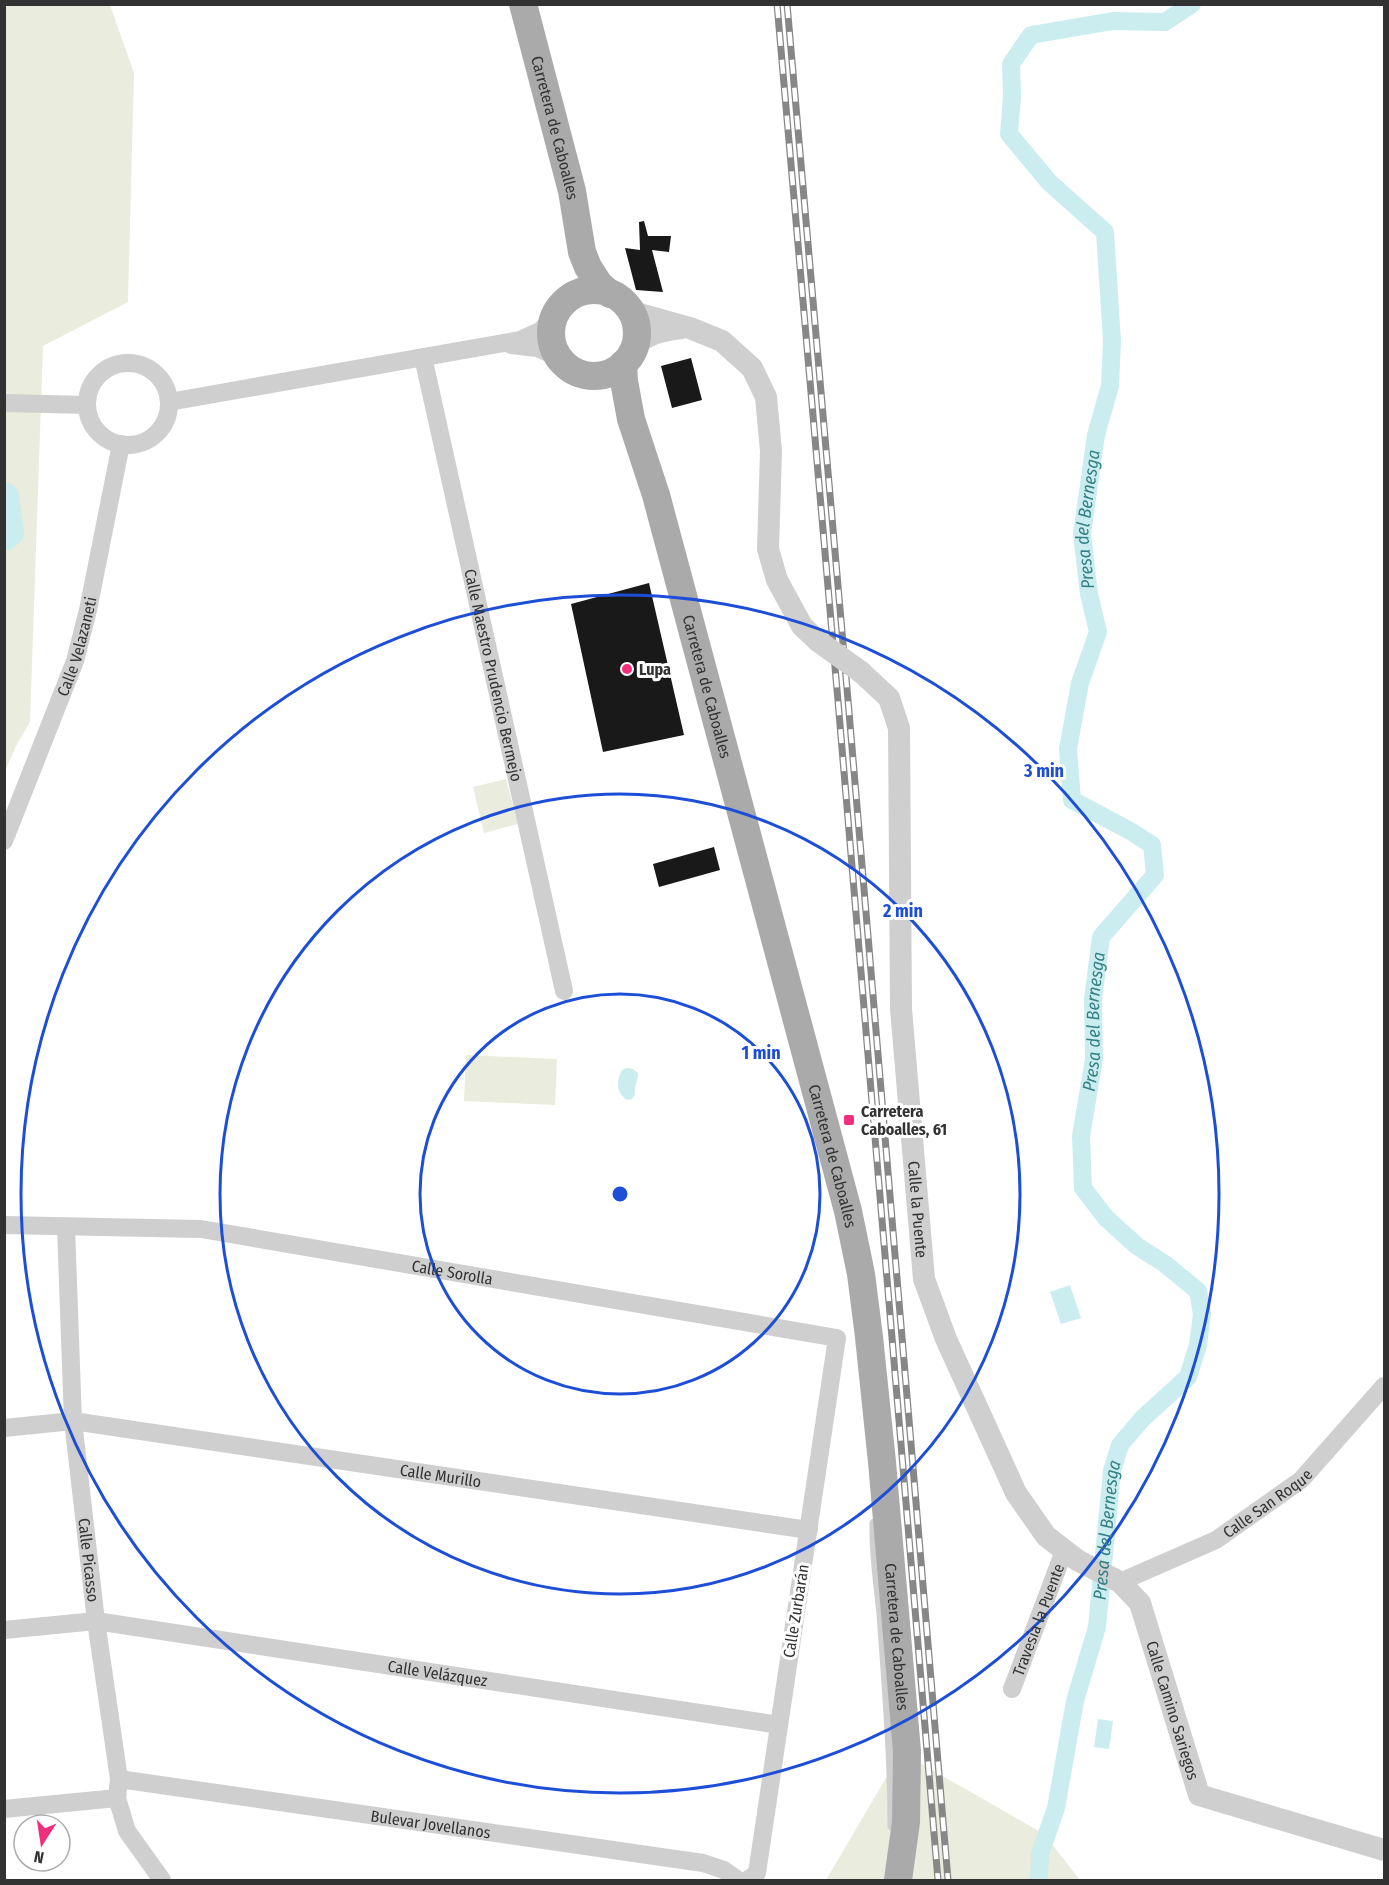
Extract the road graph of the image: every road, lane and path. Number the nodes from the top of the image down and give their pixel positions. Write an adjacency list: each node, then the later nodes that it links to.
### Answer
1 (524, 4): 2 (main road, Carretera de Caboalles)
2 (582, 252): 3 (main road, Carretera de Caboalles); 4 (main road, Carretera de Caboalles)
3 (573, 296): 4 (main road); 5 (main road)
4 (620, 301): 6 (street, Calle la Puente); 8 (main road)
5 (555, 316): 7 (street); 10 (main road)
6 (690, 328): 8 (street); 29 (street, Calle la Puente, bridge)
7 (503, 344): 9 (street); 10 (street)
8 (629, 354): 11 (main road); 15 (main road, Carretera de Caboalles)
9 (423, 357): 12 (street); 18 (street, Calle Maestro Prudencio Bermejo)
10 (560, 358): 11 (main road)
11 (584, 374): 15 (main road, Carretera de Caboalles)
12 (169, 402): 14 (street); 16 (street)
13 (4, 403): 14 (street)
14 (87, 405): 16 (street)
15 (631, 419): 23 (main road, Carretera de Caboalles)
16 (121, 444): 17 (street, Calle Velazaneti)
17 (4, 841)
18 (564, 991)
19 (4, 1225): 20 (street, Calle Sorolla)
20 (66, 1227): 21 (street, Calle Sorolla); 24 (street, Calle Picasso)
21 (837, 1338): 28 (street, Calle Zurbarán)
22 (1384, 1386): 30 (street, Calle San Roque)
23 (877, 1406): 26 (lane); 43 (main road, Carretera de Caboalles)
24 (73, 1421): 25 (street, Calle Murillo); 28 (street, Calle Murillo); 31 (street, Calle Picasso)
25 (4, 1428)
26 (875, 1497)
27 (874, 1509): 38 (lane)
28 (808, 1530): 34 (street, Calle Zurbarán)
29 (1064, 1551): 30 (street, Calle la Puente); 33 (street, Travesía la Puente)
30 (1116, 1580): 39 (street, Calle Camino Sariegos)
31 (96, 1621): 32 (street, Calle Velázquez); 34 (street, Calle Velázquez); 35 (street, Calle Picasso)
32 (4, 1630)
33 (1012, 1689)
34 (779, 1725): 42 (street, Calle Zurbarán)
35 (119, 1779): 36 (street, Calle Picasso); 41 (street, Bulevar Jovellanos)
36 (117, 1798): 37 (street); 40 (street, Calle Picasso)
37 (4, 1809)
38 (892, 1835)
39 (1384, 1850)
40 (162, 1881)
41 (738, 1881)
42 (747, 1881)
43 (898, 1881)

